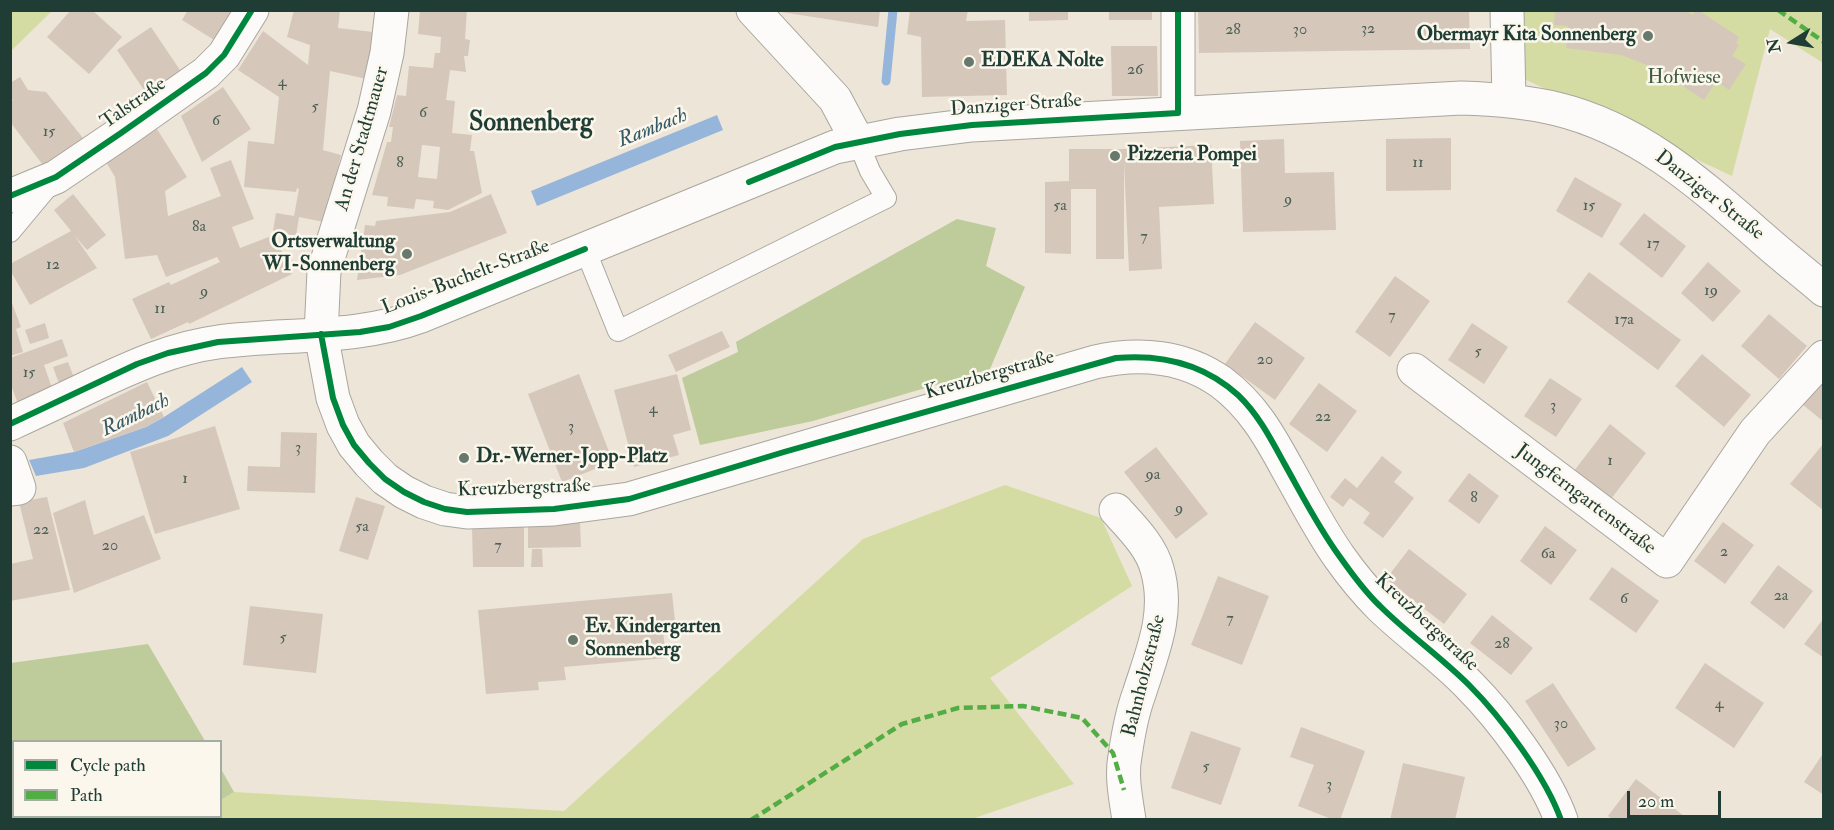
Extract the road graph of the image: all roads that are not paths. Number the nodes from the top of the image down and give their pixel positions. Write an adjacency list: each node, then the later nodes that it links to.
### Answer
1 (252, 10): 9 (street, Talstraße)
2 (392, 10): 14 (street, An der Stadtmauer)
3 (753, 10): 8 (street)
4 (1178, 10): 7 (street)
5 (1507, 10): 6 (street)
6 (1509, 100): 7 (street, Danziger Straße); 13 (street, Danziger Straße)
7 (1178, 113): 8 (street, Danziger Straße)
8 (858, 142): 12 (street, Louis-Buchelt-Straße); 12 (lane)
9 (56, 177): 10 (street, Talstraße); 11 (lane)
10 (10, 196)
11 (10, 232)
12 (585, 249): 14 (street, Louis-Buchelt-Straße)
13 (1824, 290)
14 (321, 334): 17 (street); 22 (street, Kreuzbergstraße)
15 (1824, 357): 16 (street, Jungferngartenstraße)
16 (1413, 370)
17 (10, 424)
18 (10, 462): 19 (street)
19 (10, 489)
20 (1116, 510): 21 (street, Bahnholzstraße)
21 (1129, 819)
22 (1562, 819)

